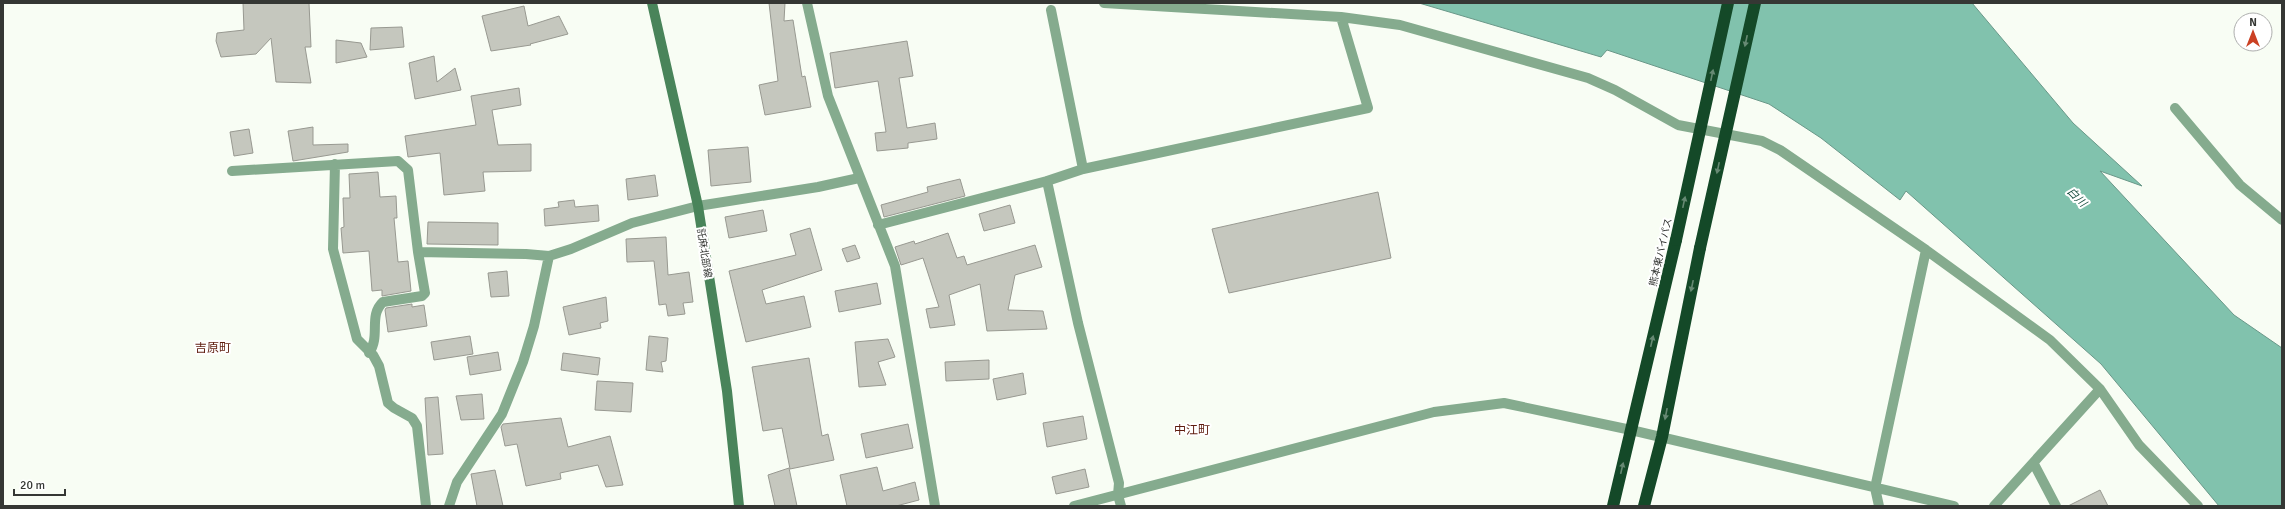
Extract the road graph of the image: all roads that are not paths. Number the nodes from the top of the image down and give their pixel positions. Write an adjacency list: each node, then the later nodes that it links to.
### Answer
1 (652, 3): 14 (main road, 託麻北部線)
2 (807, 3): 12 (street)
3 (1104, 3): 7 (street)
4 (1728, 3): 22 (highway, 熊本東バイパス, one-way to 4, bridge)
5 (1754, 3): 23 (highway, one-way to 23, bridge)
6 (1051, 10): 10 (street)
7 (1341, 17): 10 (street); 17 (street)
8 (2175, 108): 15 (street)
9 (335, 164): 11 (street); 18 (street); 20 (street)
10 (1083, 169): 13 (street)
11 (232, 172)
12 (860, 178): 14 (street); 16 (street)
13 (1047, 181): 16 (street); 26 (street)
14 (698, 206): 19 (street); 29 (main road, 託麻北部線)
15 (2282, 220)
16 (878, 225): 30 (street)
17 (1926, 250): 21 (street); 25 (street)
18 (418, 252): 19 (street); 20 (street)
19 (548, 256): 28 (street)
20 (369, 353): 27 (street)
21 (2100, 389): 24 (street); 39 (street)
22 (1630, 430): 23 (street); 26 (street); 33 (highway, 熊本東バイパス, one-way to 22)
23 (1662, 437): 25 (street); 34 (highway)
24 (2034, 464): 37 (street); 38 (street)
25 (1874, 488): 35 (street); 36 (street)
26 (1118, 495): 31 (street); 32 (street)
27 (426, 506)
28 (449, 506)
29 (739, 506)
30 (935, 506)
31 (1074, 506)
32 (1121, 506)
33 (1613, 506)
34 (1644, 506)
35 (1879, 506)
36 (1954, 506)
37 (1994, 506)
38 (2056, 506)
39 (2198, 506)

